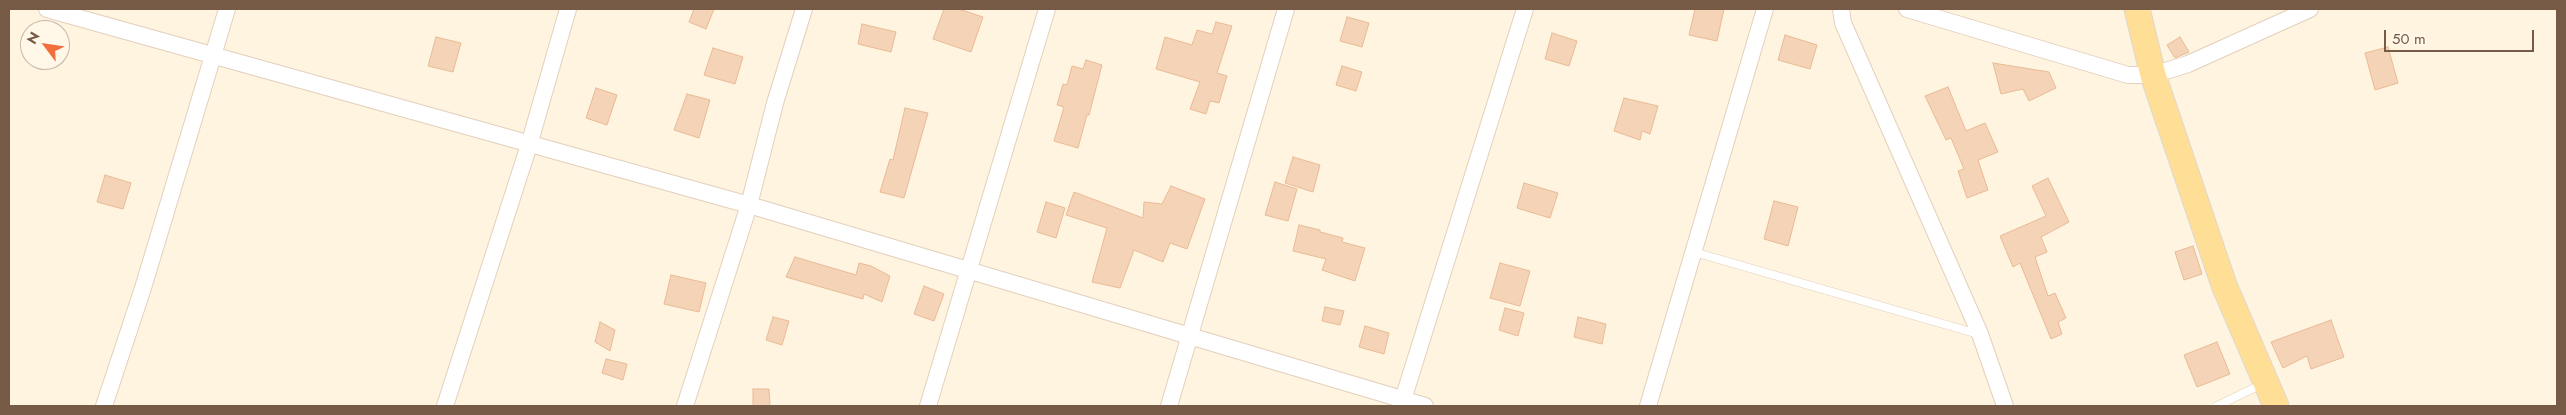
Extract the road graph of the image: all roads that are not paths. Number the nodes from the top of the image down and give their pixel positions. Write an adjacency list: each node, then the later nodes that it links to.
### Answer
1 (47, 9): 13 (street)
2 (227, 9): 13 (street)
3 (568, 9): 15 (street)
4 (804, 9): 16 (street)
5 (1047, 9): 18 (street)
6 (1286, 9): 20 (street)
7 (1525, 9): 22 (street)
8 (1765, 9): 17 (street)
9 (1841, 9): 19 (street)
10 (1907, 9): 14 (street)
11 (2137, 9): 14 (main road)
12 (2310, 9): 14 (street)
13 (214, 54): 15 (street); 23 (street)
14 (2153, 75): 21 (main road)
15 (529, 144): 16 (street); 24 (street)
16 (749, 205): 18 (street); 25 (street)
17 (1694, 252): 19 (lane); 29 (street)
18 (969, 271): 20 (street); 26 (street)
19 (1980, 334): 30 (street)
20 (1190, 337): 22 (street); 27 (street)
21 (2265, 382): 31 (lane); 32 (main road)
22 (1402, 403): 28 (street)
23 (104, 406)
24 (445, 406)
25 (685, 406)
26 (928, 406)
27 (1169, 406)
28 (1425, 406)
29 (1648, 406)
30 (2005, 406)
31 (2217, 406)
32 (2276, 406)

